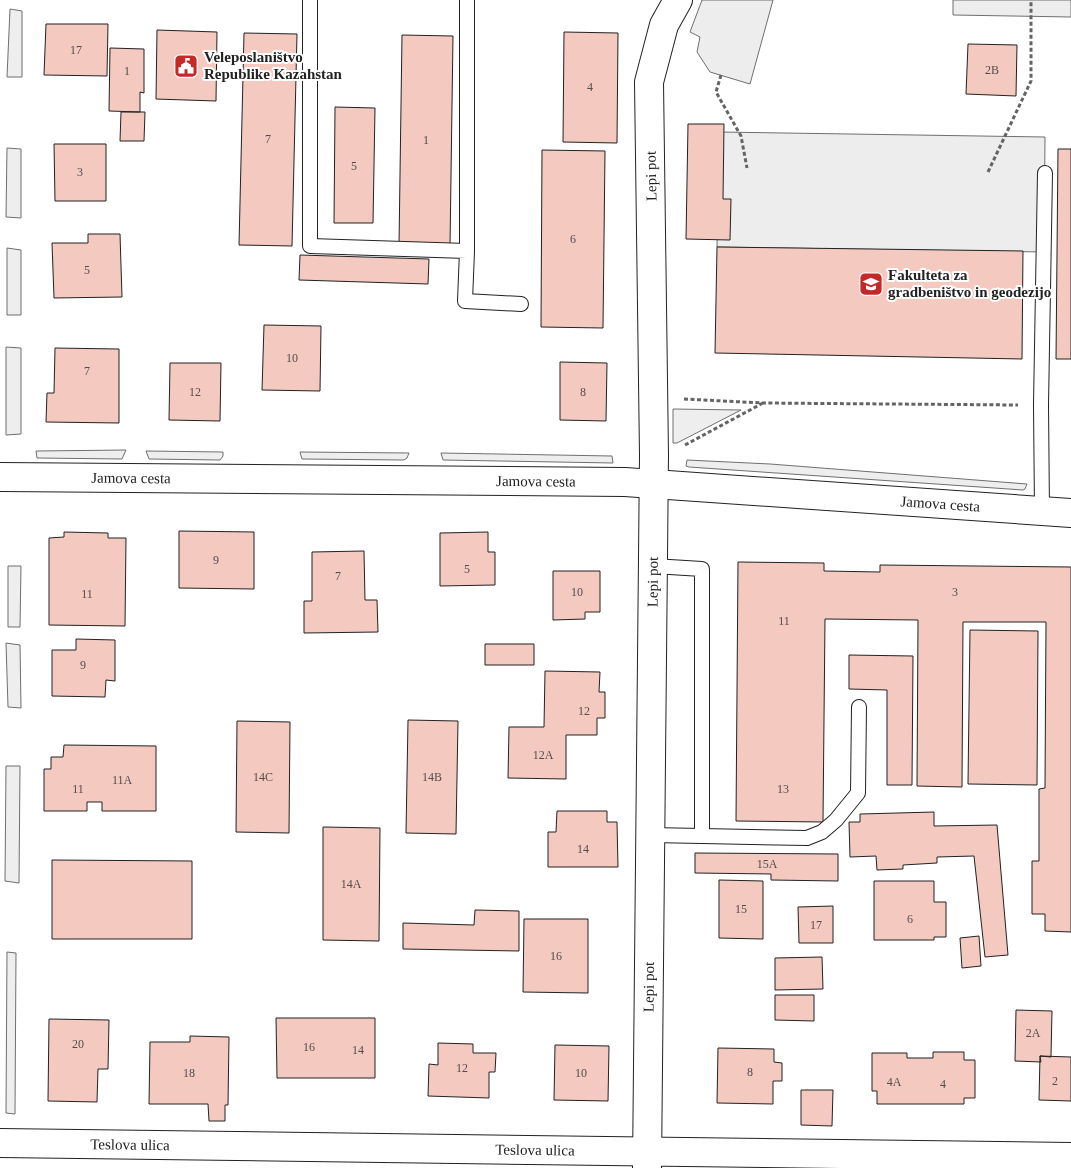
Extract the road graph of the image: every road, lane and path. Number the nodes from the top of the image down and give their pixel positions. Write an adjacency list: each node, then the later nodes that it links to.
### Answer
1 (310, 0): 9 (lane)
2 (467, 0): 9 (lane)
3 (678, 0): 11 (street, Lepi pot)
4 (1031, 0): 7 (path)
5 (721, 75): 6 (path)
6 (748, 168)
7 (988, 172)
8 (1045, 173): 13 (lane)
9 (467, 251): 10 (lane)
10 (521, 304)
11 (654, 398): 12 (path); 16 (street, Lepi pot)
12 (763, 403): 13 (path); 14 (path)
13 (1041, 406): 17 (lane)
14 (682, 450)
15 (0, 477): 16 (street, Jamova cesta)
16 (654, 484): 17 (street, Jamova cesta); 19 (street, Lepi pot)
17 (1042, 511): 18 (street, Jamova cesta)
18 (1071, 513)
19 (653, 566): 21 (street, Lepi pot); 22 (lane)
20 (859, 707): 22 (lane)
21 (650, 835): 22 (lane); 25 (street, Lepi pot)
22 (702, 836)
23 (0, 1143): 25 (street, Teslova ulica)
24 (1071, 1158): 25 (street, Teslova ulica)
25 (646, 1160)

